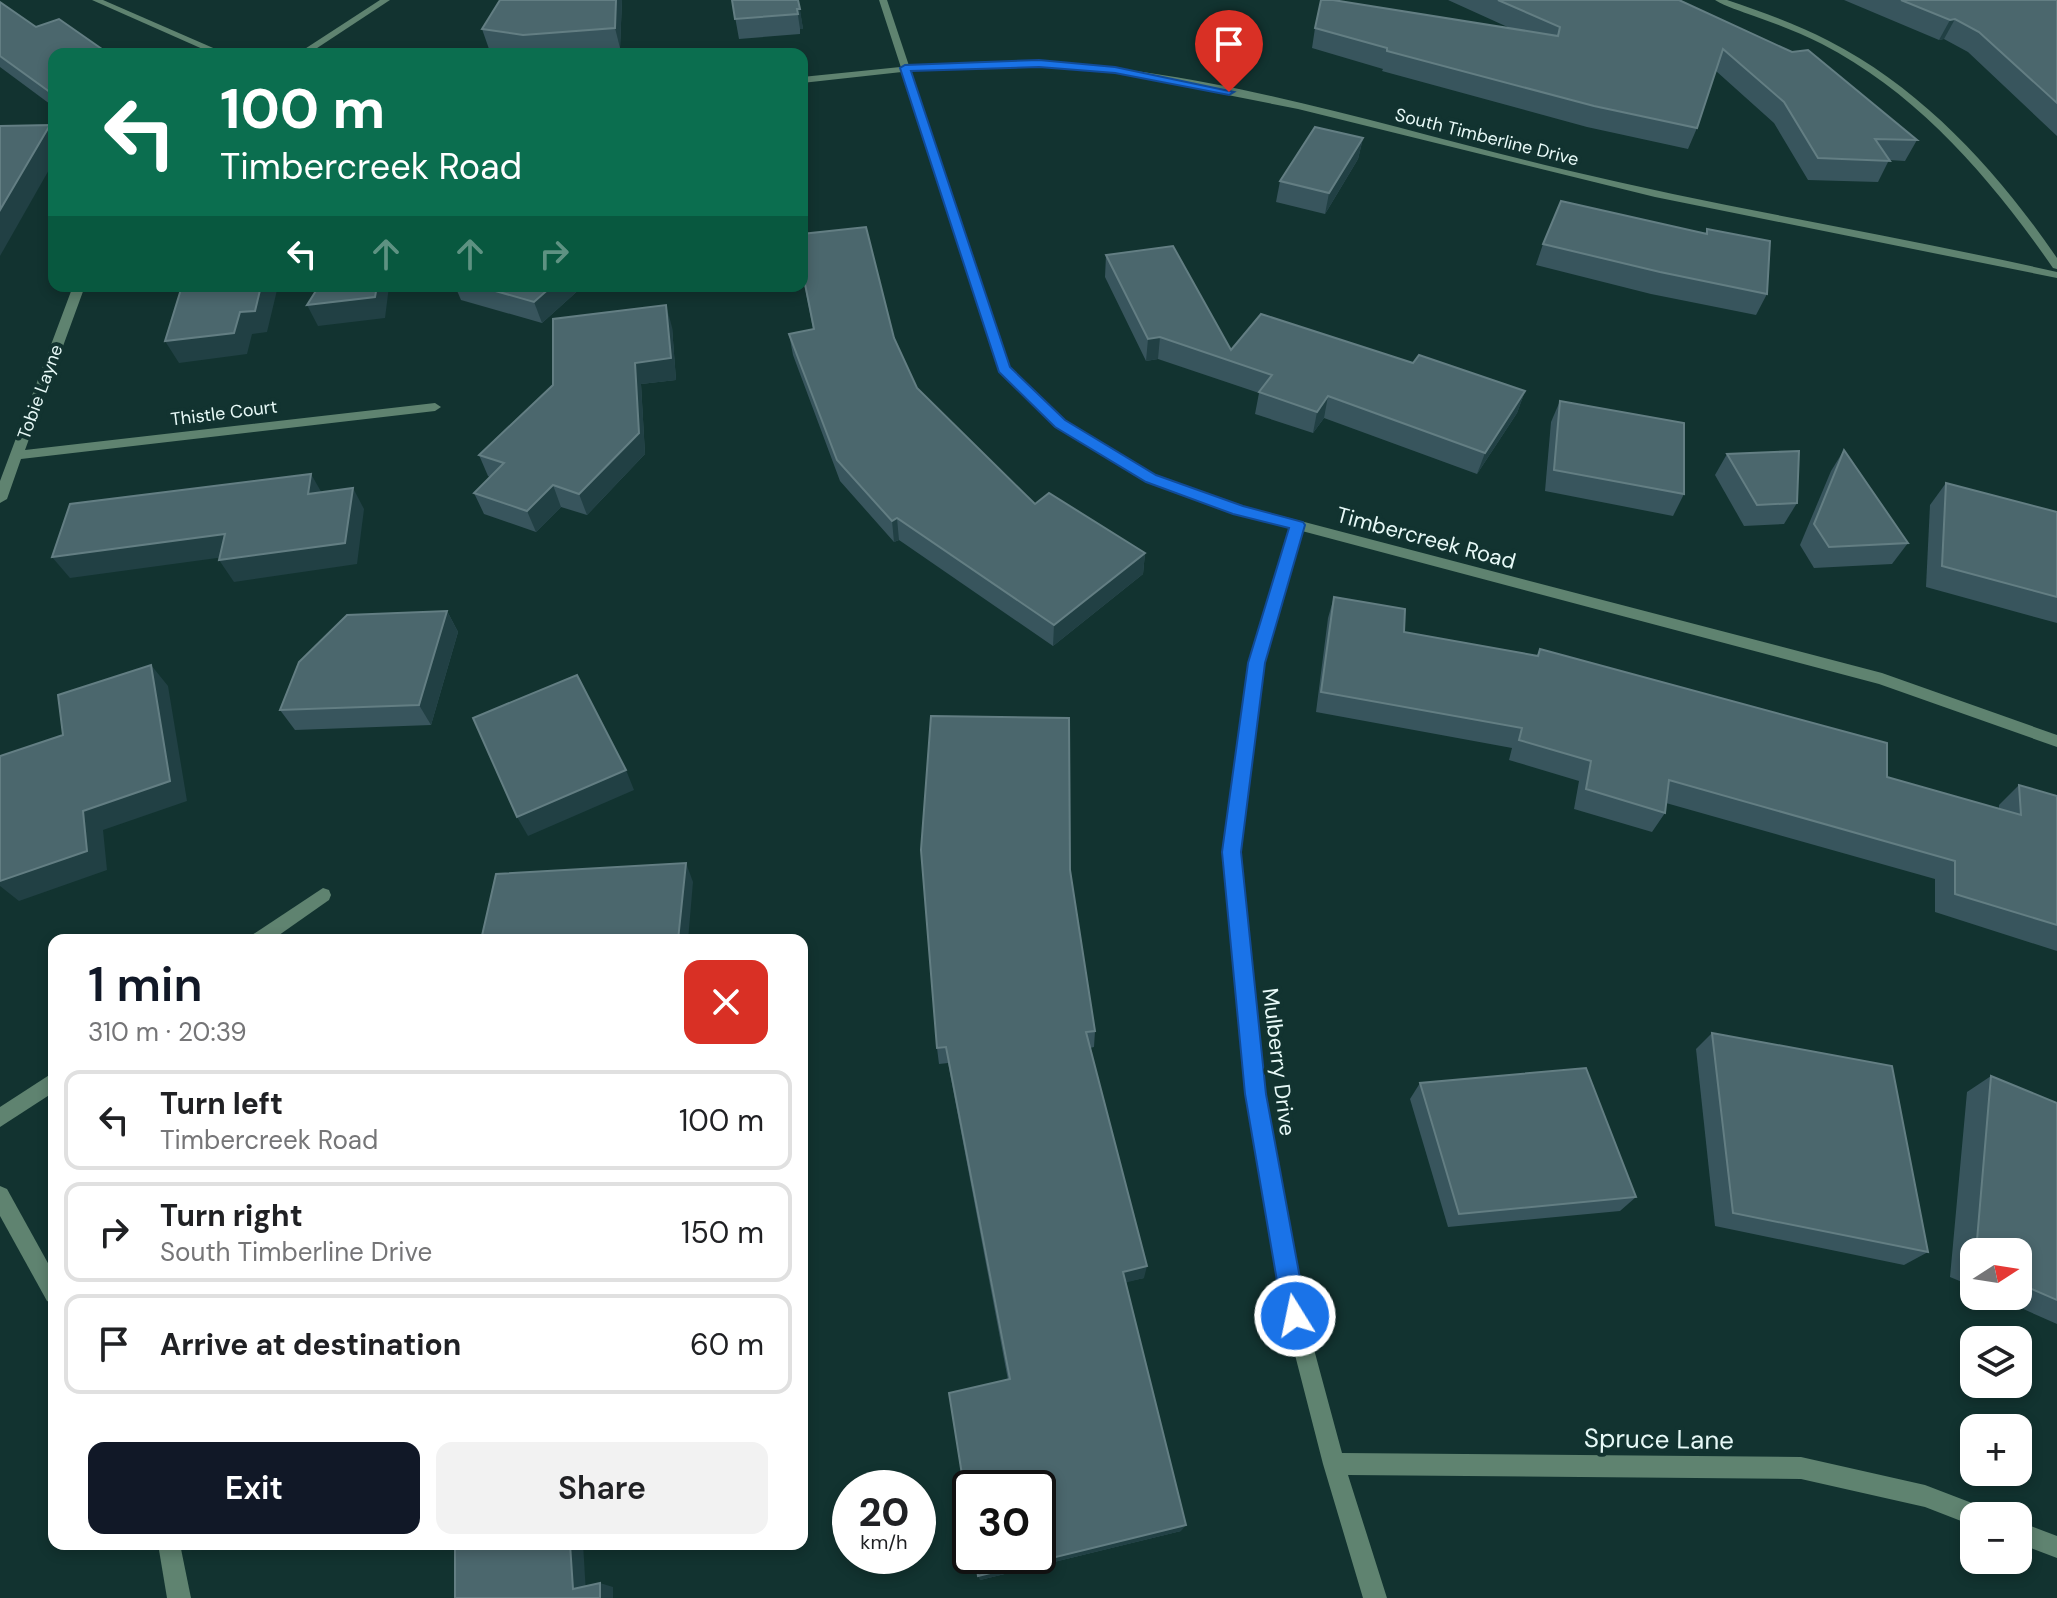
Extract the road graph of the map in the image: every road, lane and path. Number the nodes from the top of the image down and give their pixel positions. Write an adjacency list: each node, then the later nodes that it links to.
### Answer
1 (96, 0): 5 (street)
2 (386, 0): 6 (street)
3 (883, 0): 7 (street, Timbercreek Road)
4 (1719, 0): 9 (street)
5 (208, 48)
6 (311, 48)
7 (905, 68): 8 (street, South Timberline Drive); 10 (street, South Timberline Drive); 15 (street, Timbercreek Road)
8 (808, 79)
9 (2057, 266)
10 (2057, 275)
11 (77, 292): 13 (street, Tobie Layne)
12 (435, 407): 13 (street, Thistle Court)
13 (16, 455): 14 (street, Tobie Layne)
14 (0, 499)
15 (1298, 525): 16 (street, Timbercreek Road); 23 (street, Mulberry Drive)
16 (2057, 741)
17 (323, 895): 18 (street)
18 (267, 934)
19 (48, 1085): 20 (street)
20 (0, 1118)
21 (0, 1196): 22 (street)
22 (48, 1283)
23 (1334, 1464): 24 (street, Spruce Lane); 29 (street, Mulberry Drive)
24 (1960, 1509)
25 (2032, 1537): 26 (street)
26 (2057, 1547)
27 (170, 1550): 28 (street)
28 (179, 1598)
29 (1375, 1598)

